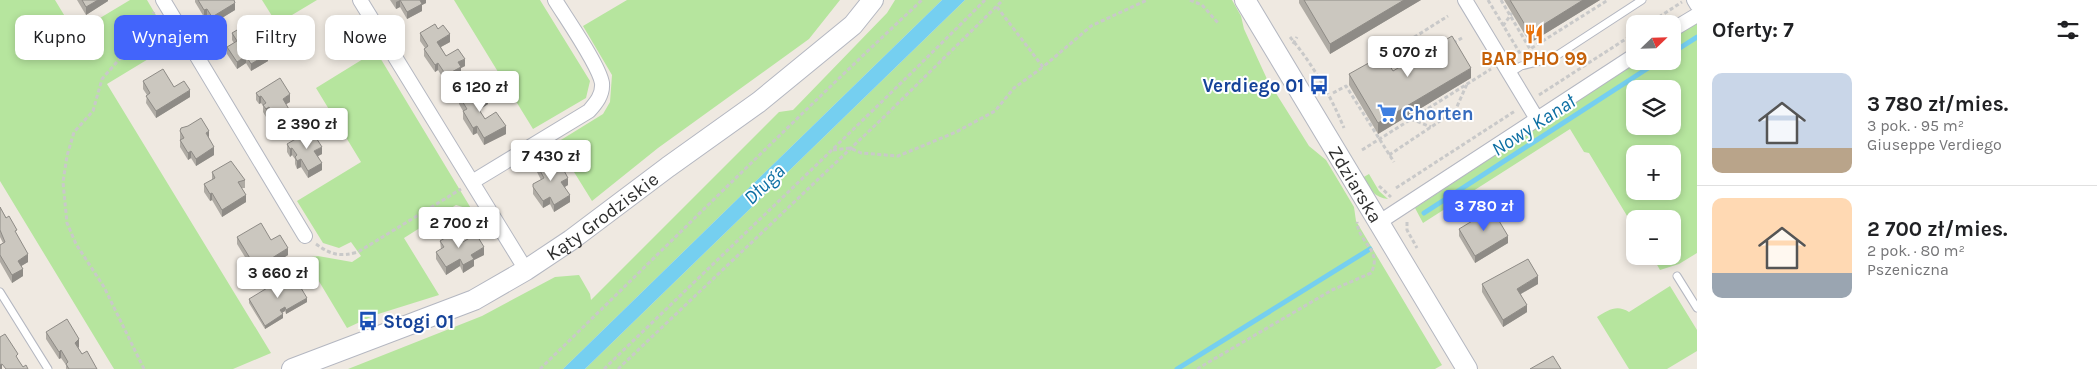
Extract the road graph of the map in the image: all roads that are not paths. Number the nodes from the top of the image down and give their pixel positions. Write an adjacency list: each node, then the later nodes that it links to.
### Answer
1 (360, 0): 15 (street)
2 (555, 0): 15 (street)
3 (873, 0): 18 (street, Kąty Grodziskie)
4 (1245, 0): 16 (street, Zdziarska)
5 (1465, 0): 13 (street)
6 (1642, 0): 13 (lane)
7 (1694, 0): 9 (street)
8 (159, 4): 17 (street)
9 (1697, 6)
10 (1697, 14): 11 (street)
11 (1681, 24)
12 (1626, 61): 14 (street)
13 (1503, 73): 14 (street)
14 (1537, 118): 16 (street)
15 (472, 182): 18 (street)
16 (1378, 223): 24 (street, Zdziarska)
17 (305, 236)
18 (526, 270): 23 (street, Kąty Grodziskie)
19 (1677, 276): 21 (lane)
20 (0, 292): 22 (lane)
21 (1697, 308)
22 (48, 369)
23 (292, 369)
24 (1468, 369)

